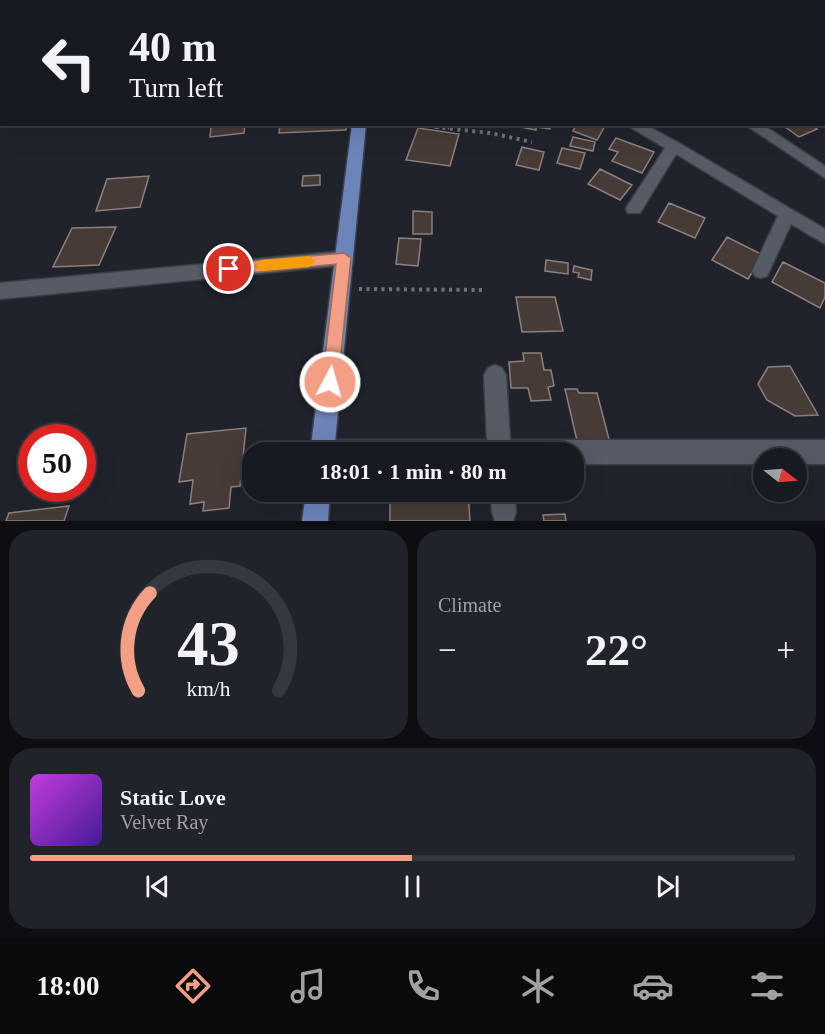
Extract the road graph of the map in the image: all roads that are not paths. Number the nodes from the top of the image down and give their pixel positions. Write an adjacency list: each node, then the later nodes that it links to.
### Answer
1 (358, 126): 9 (main road)
2 (636, 126): 4 (street)
3 (753, 126): 5 (street)
4 (674, 146): 6 (street); 7 (street)
5 (825, 173)
6 (634, 209)
7 (787, 214): 8 (street); 10 (street)
8 (825, 237)
9 (344, 258): 11 (street); 13 (main road)
10 (761, 271)
11 (0, 291)
12 (495, 375): 14 (street)
13 (323, 442)
14 (498, 442)
15 (825, 452): 16 (street)
16 (584, 453)
17 (317, 502): 18 (main road)
18 (315, 521)

